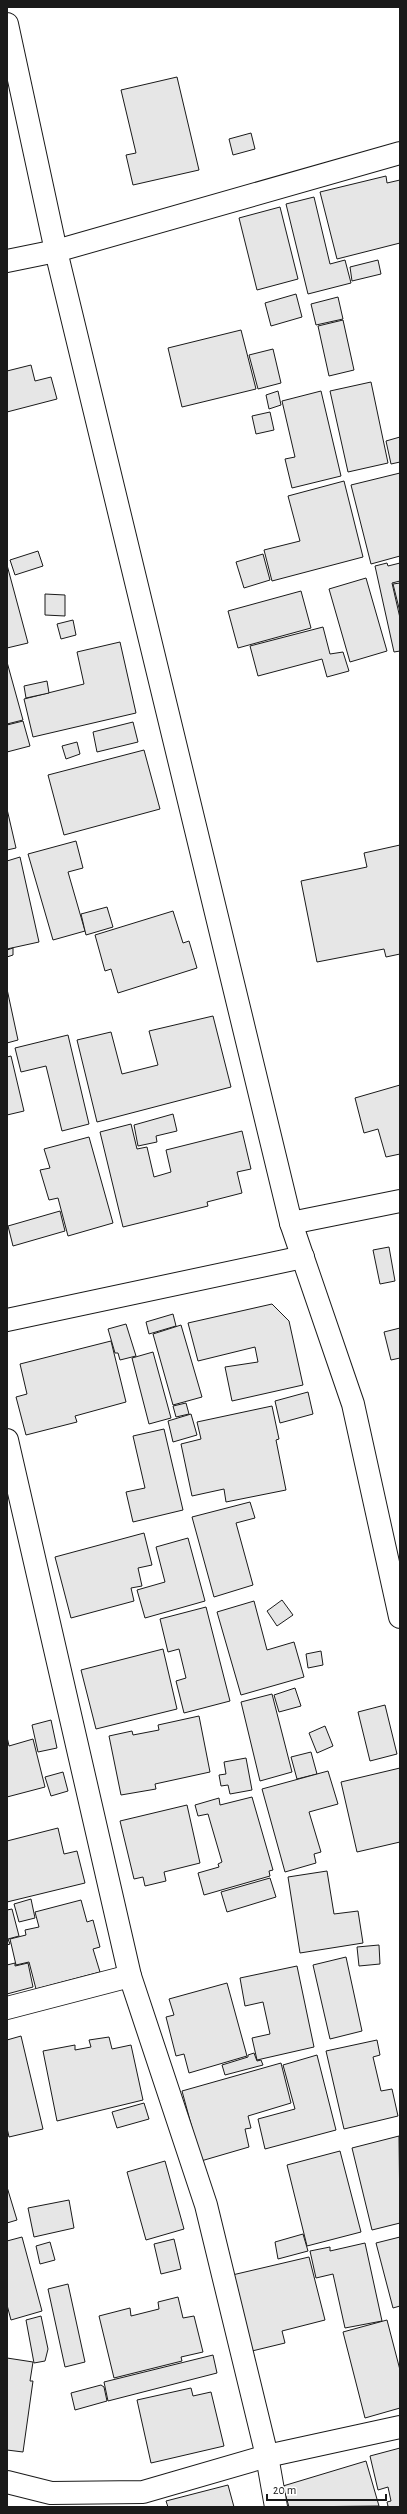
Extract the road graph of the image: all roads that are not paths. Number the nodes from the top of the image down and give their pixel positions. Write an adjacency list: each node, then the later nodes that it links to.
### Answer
1 (7, 24): 3 (street)
2 (400, 152): 3 (street)
3 (56, 252): 4 (street); 6 (street)
4 (7, 261)
5 (400, 1201): 6 (street)
6 (291, 1223): 7 (street)
7 (303, 1257): 8 (street); 10 (street)
8 (7, 1320)
9 (7, 1440): 11 (street)
10 (400, 1617)
11 (130, 1976): 12 (street); 14 (street)
12 (7, 2008)
13 (400, 2428): 14 (street)
14 (267, 2456): 15 (street); 16 (street)
15 (7, 2482)
16 (276, 2507)

